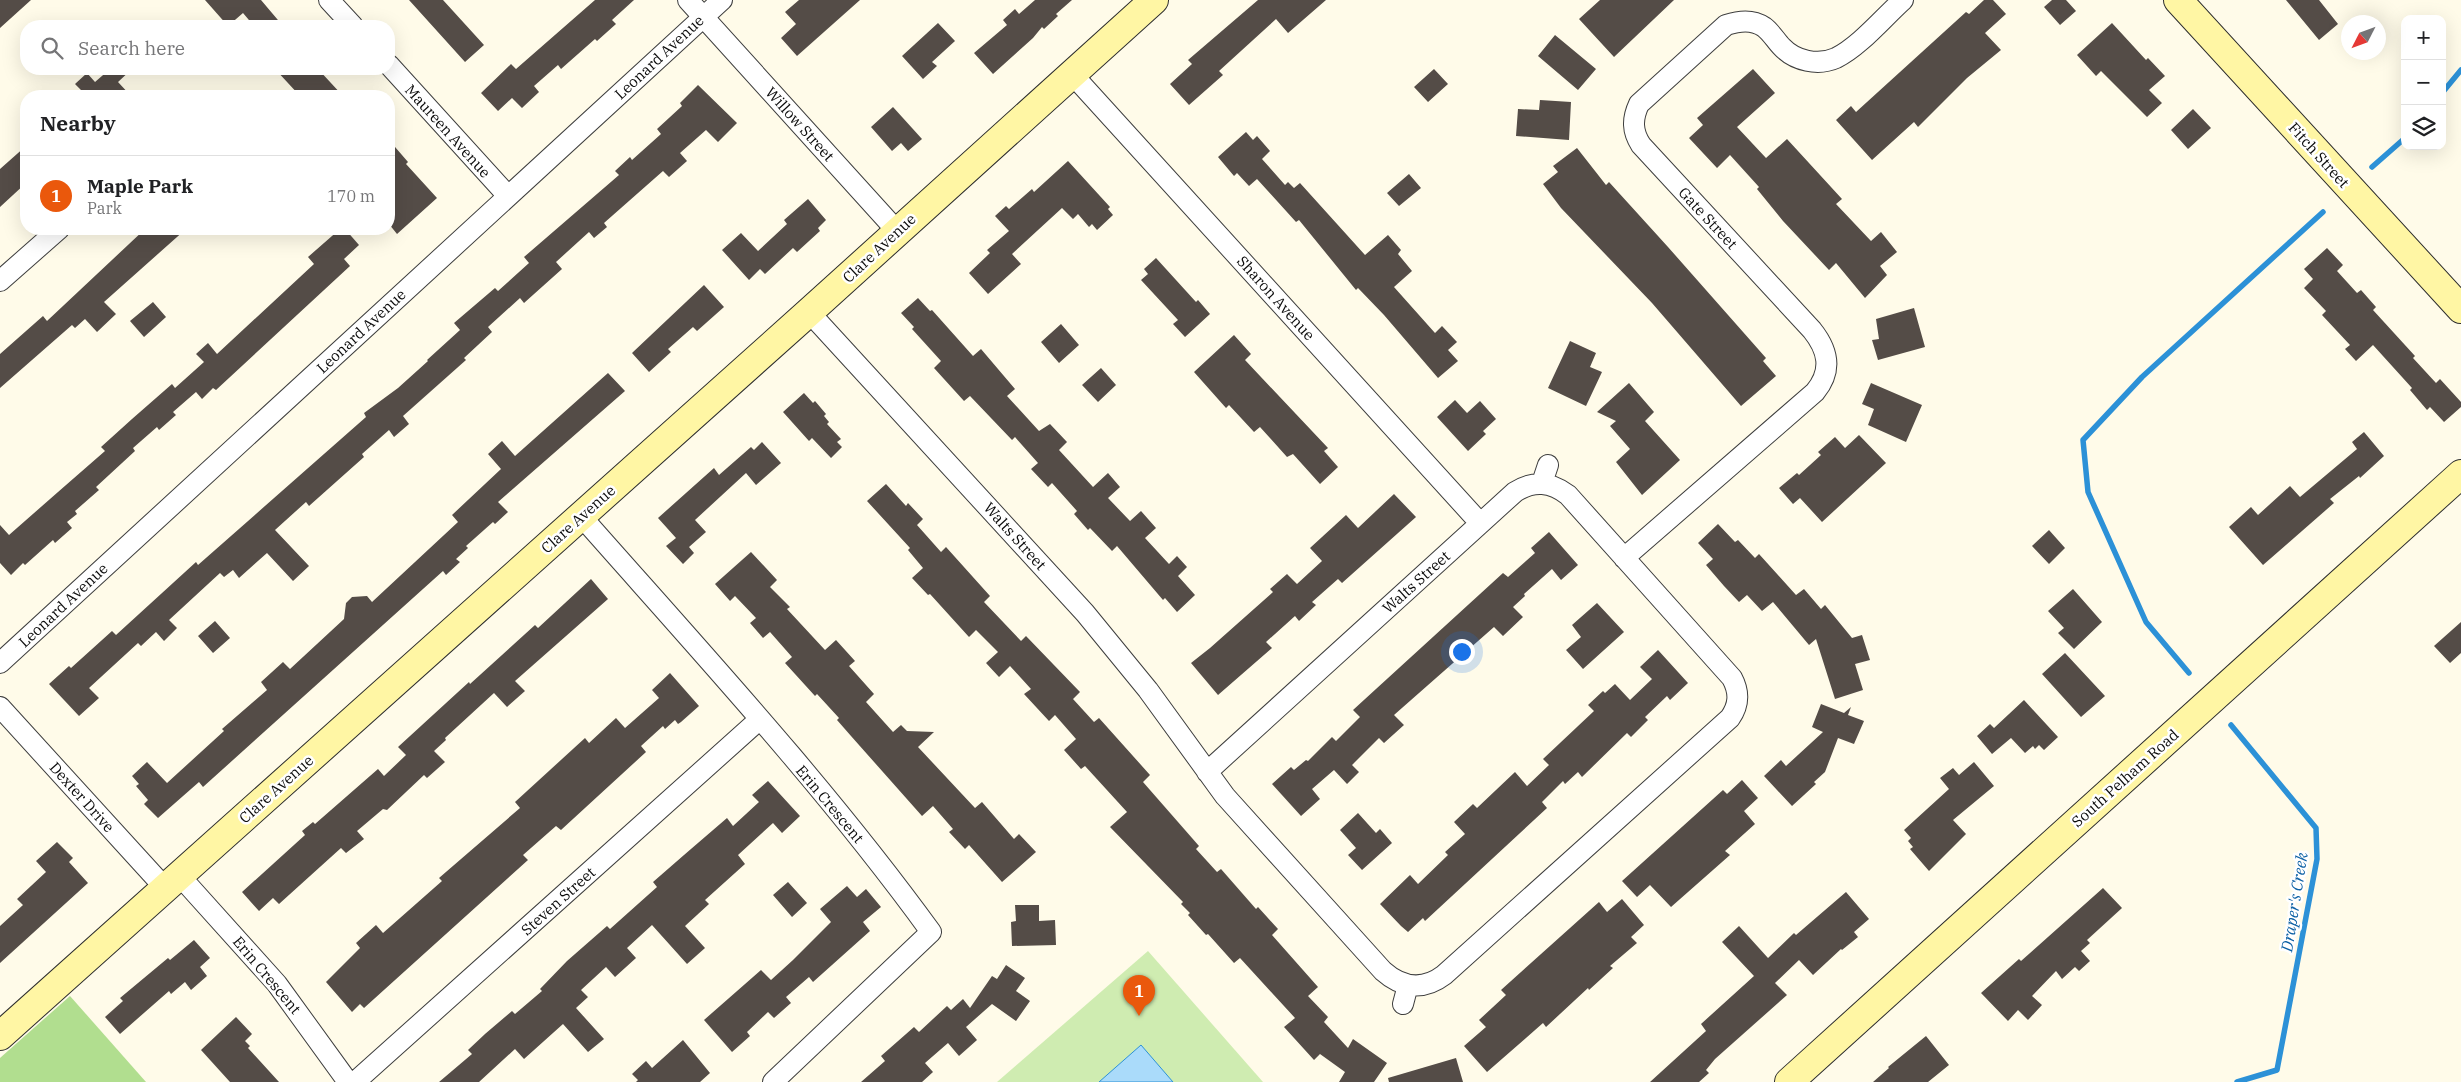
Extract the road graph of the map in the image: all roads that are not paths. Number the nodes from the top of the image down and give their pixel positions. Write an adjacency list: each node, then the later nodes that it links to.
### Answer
1 (329, 0): 8 (street)
2 (688, 0): 7 (street, Willow Street)
3 (722, 0): 7 (street, Leonard Avenue)
4 (1154, 0): 10 (street, Clare Avenue)
5 (1904, 0): 20 (street, Gate Street)
6 (2178, 0): 15 (street, Fitch Street)
7 (703, 17): 11 (street, Leonard Avenue); 12 (street, Willow Street)
8 (347, 20)
9 (395, 72): 11 (street, Maureen Avenue)
10 (1072, 74): 12 (street, Clare Avenue); 19 (street, Sharon Avenue)
11 (508, 196): 21 (street, Leonard Avenue)
12 (897, 231): 16 (street, Clare Avenue)
13 (52, 235): 14 (street)
14 (0, 281)
15 (2461, 309)
16 (809, 312): 18 (street, Clare Avenue); 24 (street, Walts Street)
17 (2461, 474): 30 (street, South Pelham Road)
18 (581, 516): 23 (street, Erin Crescent); 25 (street, Clare Avenue)
19 (1480, 523): 20 (street, Walts Street); 24 (street, Walts Street)
20 (1624, 558): 24 (street, Walts Street)
21 (0, 663)
22 (0, 707): 25 (street, Dexter Drive)
23 (760, 719): 28 (street, Steven Street); 29 (street, Erin Crescent)
24 (1207, 772)
25 (172, 881): 26 (street, Clare Avenue); 27 (street, Erin Crescent)
26 (0, 1036)
27 (348, 1082)
28 (355, 1082)
29 (773, 1082)
30 (1789, 1082)

